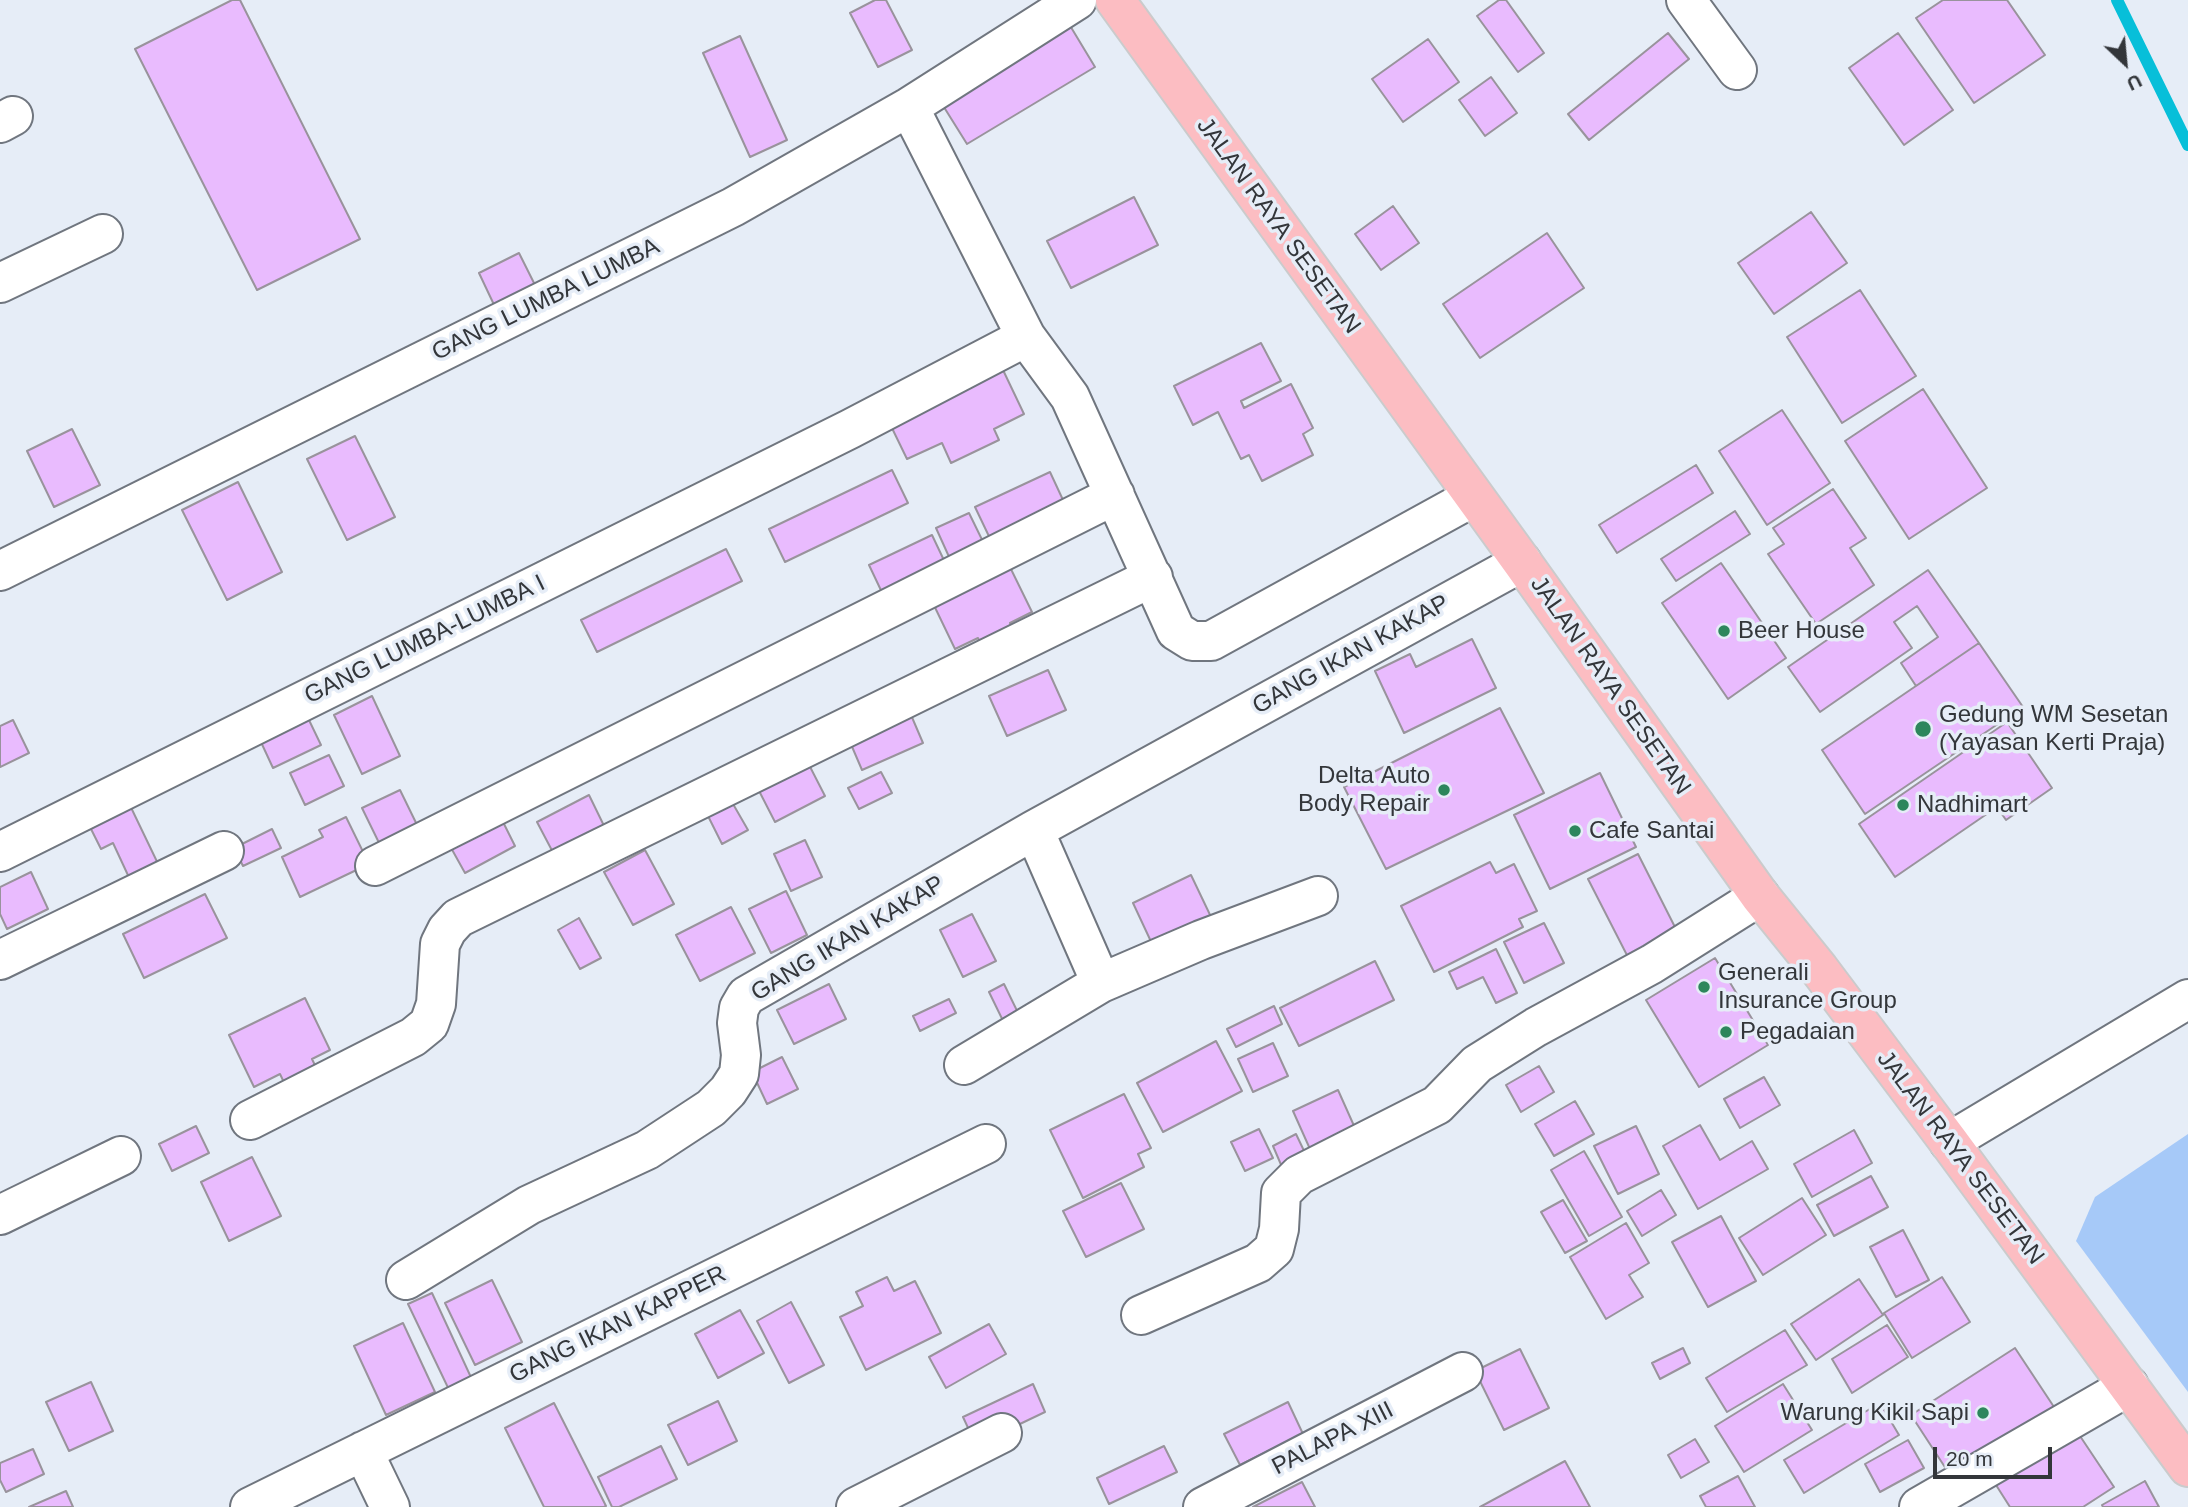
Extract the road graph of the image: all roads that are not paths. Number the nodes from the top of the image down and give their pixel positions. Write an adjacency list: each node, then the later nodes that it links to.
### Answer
1 (1077, 0): 5 (street, GANG LUMBA LUMBA)
2 (1115, 0): 10 (main road, JALAN RAYA SESETAN)
3 (1686, 0): 4 (street)
4 (1738, 70)
5 (909, 107): 8 (street); 12 (street, GANG LUMBA LUMBA)
6 (103, 234): 7 (street)
7 (3, 273)
8 (1026, 337): 9 (street); 15 (street, GANG LUMBA-LUMBA I)
9 (1115, 495): 13 (street); 17 (street)
10 (1473, 497): 11 (main road, JALAN RAYA SESETAN); 13 (street)
11 (1522, 562): 14 (street, GANG IKAN KAKAP); 19 (main road, JALAN RAYA SESETAN)
12 (0, 571)
13 (1153, 577): 24 (street)
14 (1034, 830): 21 (street); 29 (street, GANG IKAN KAKAP)
15 (0, 852)
16 (224, 852): 20 (street)
17 (375, 866)
18 (1318, 896): 21 (street)
19 (1760, 897): 25 (main road, JALAN RAYA SESETAN); 30 (street)
20 (0, 960)
21 (1101, 983): 23 (street)
22 (2188, 999): 25 (street)
23 (964, 1065)
24 (250, 1121)
25 (1950, 1142): 32 (main road, JALAN RAYA SESETAN)
26 (986, 1144): 34 (street, GANG IKAN KAPPER)
27 (121, 1156): 28 (street)
28 (0, 1215)
29 (406, 1280)
30 (1142, 1315)
31 (1463, 1372): 39 (street, PALAPA XIII)
32 (2129, 1386): 35 (main road, JALAN RAYA SESETAN); 40 (street)
33 (1002, 1433): 38 (street)
34 (363, 1451): 36 (street, GANG IKAN KAPPER); 37 (street)
35 (2188, 1467)
36 (250, 1507)
37 (390, 1507)
38 (856, 1507)
39 (1203, 1507)
40 (1919, 1507)

